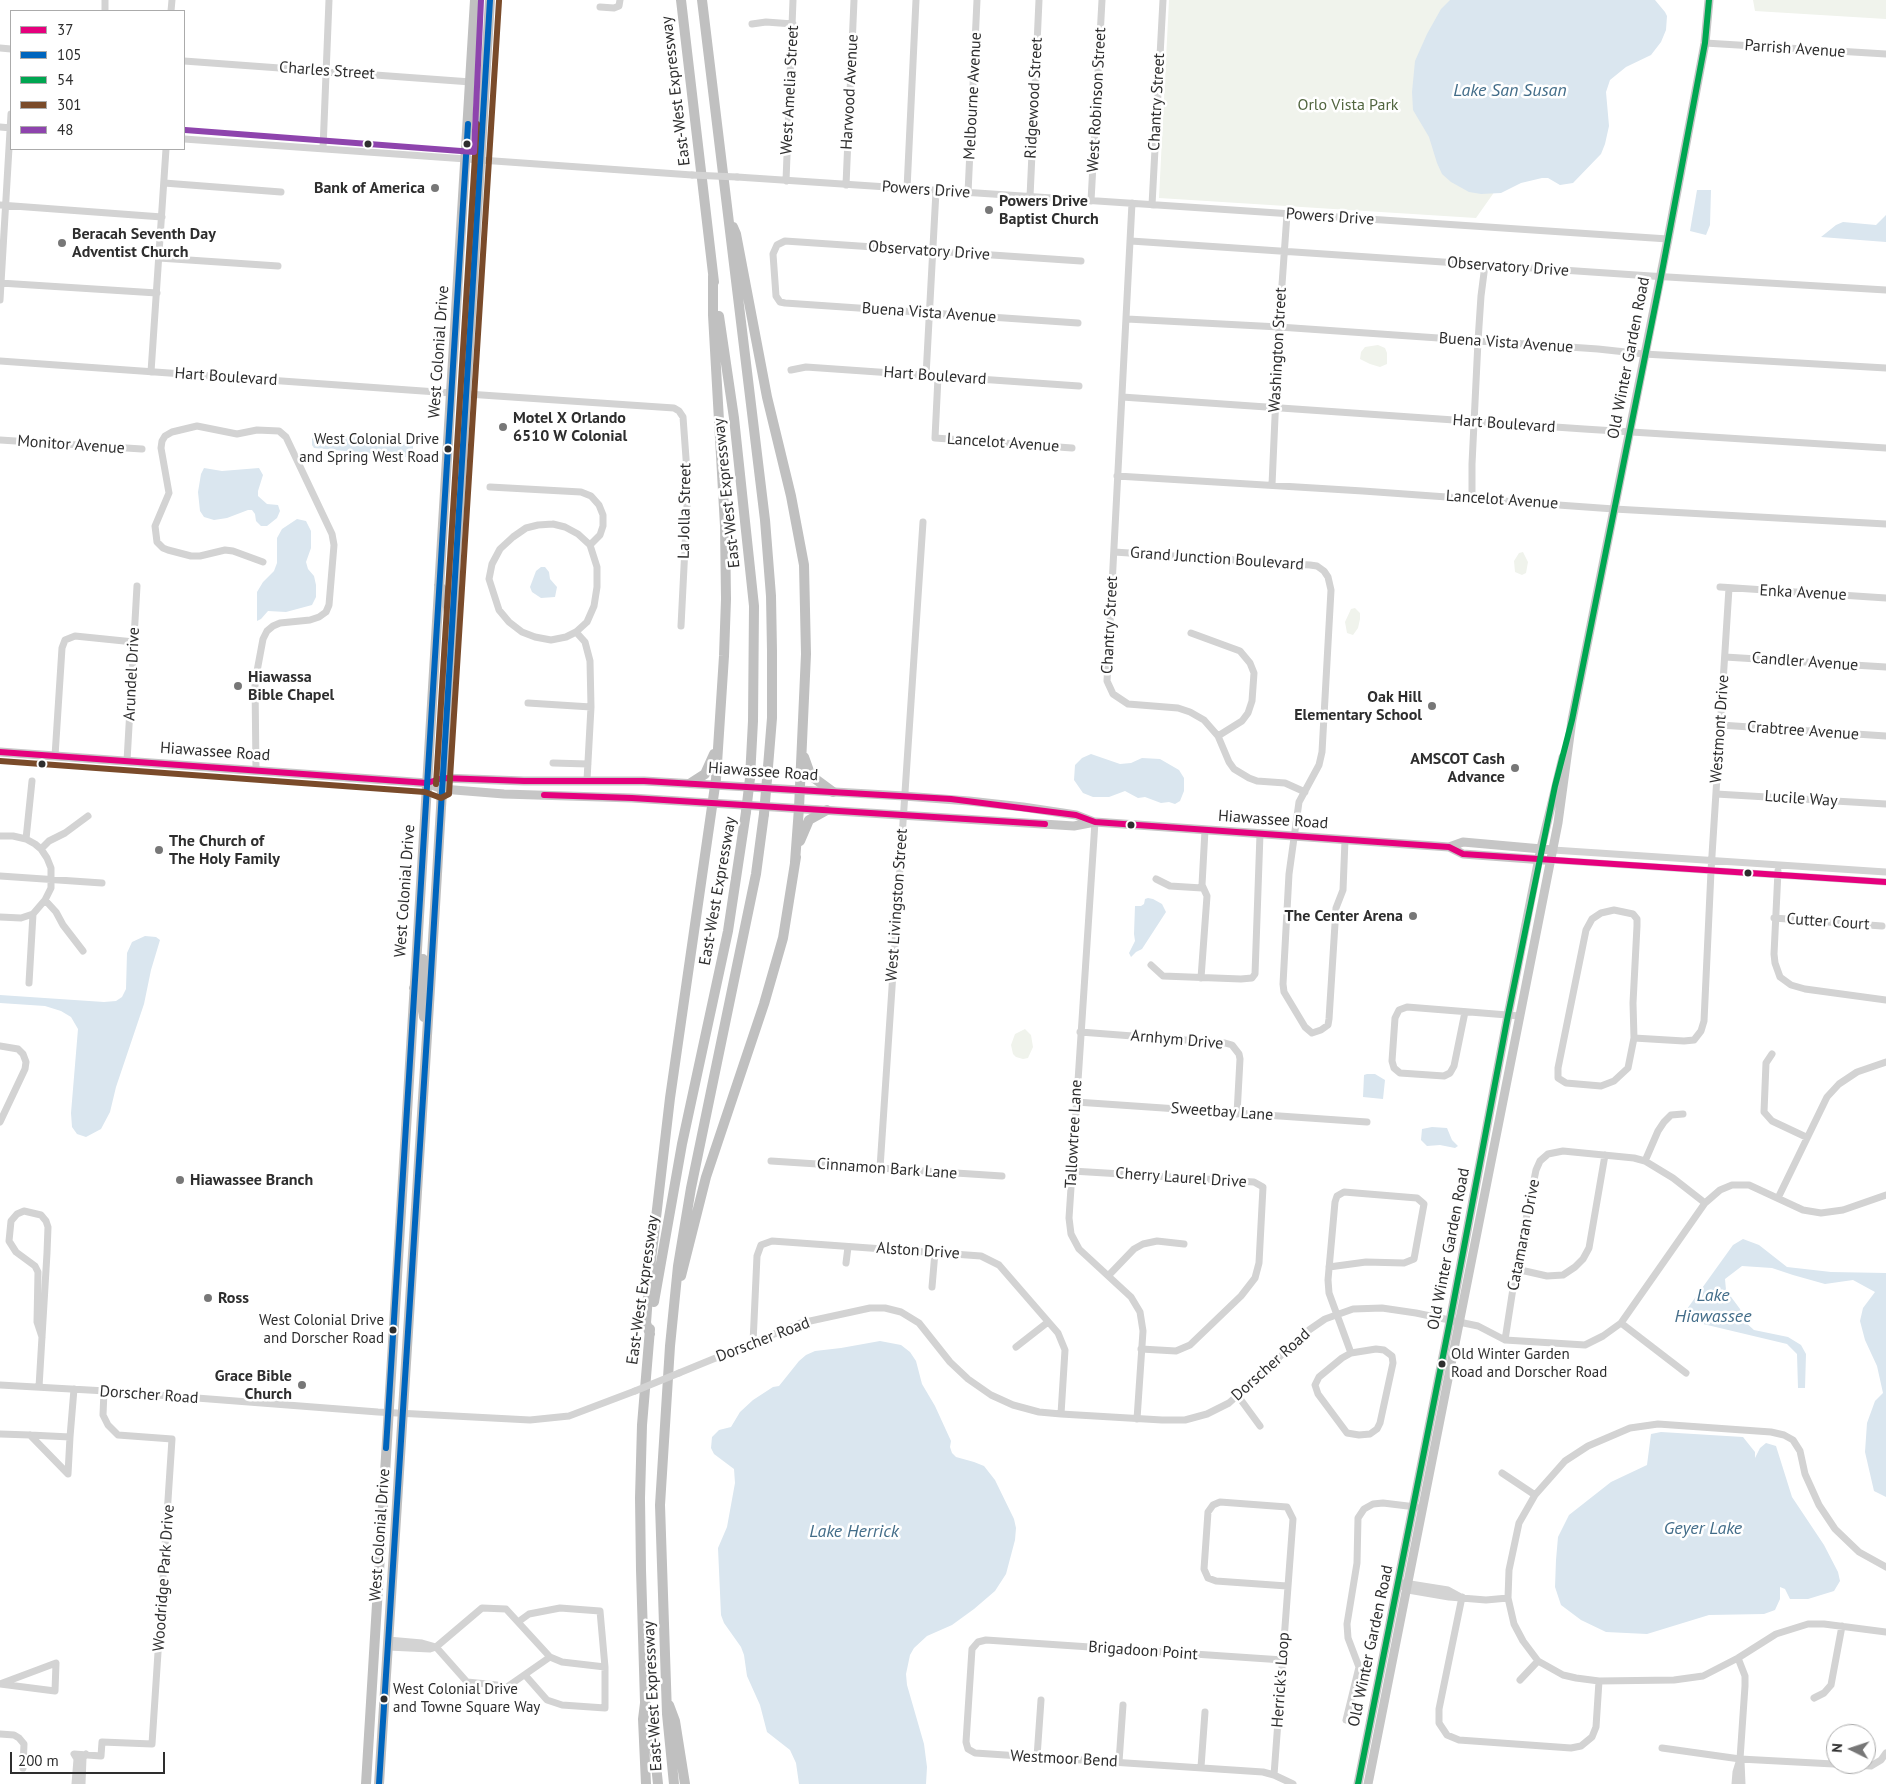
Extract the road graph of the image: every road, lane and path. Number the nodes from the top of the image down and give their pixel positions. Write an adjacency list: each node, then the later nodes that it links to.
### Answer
1 (329, 0): 21 (street)
2 (475, 0): 22 (highway, West Colonial Drive)
3 (490, 0): 28 (highway, West Colonial Drive)
4 (620, 0): 15 (street)
5 (681, 0): 52 (highway, East-West Expressway)
6 (702, 0): 42 (highway, East-West Expressway)
7 (793, 0): 17 (street, West Amelia Street)
8 (854, 0): 31 (street, Harwood Avenue)
9 (916, 0): 32 (street)
10 (978, 0): 35 (street, Melbourne Avenue)
11 (1039, 0): 36 (street, Ridgewood Street)
12 (1102, 0): 37 (street, West Robinson Street)
13 (1163, 0): 40 (street, Chantry Street)
14 (1709, 0): 18 (main road, Old Winter Garden Road)
15 (600, 7)
16 (752, 24): 17 (street)
17 (793, 24): 29 (street, West Amelia Street)
18 (1705, 43): 19 (street, Parrish Avenue); 44 (main road, Old Winter Garden Road)
19 (1886, 54)
20 (185, 61): 21 (street, Charles Street)
21 (327, 71): 22 (street, Charles Street); 25 (street)
22 (471, 82): 27 (highway, West Colonial Drive)
23 (10, 138): 39 (street)
24 (185, 139): 25 (street, Powers Drive)
25 (323, 149): 27 (street, Powers Drive)
26 (166, 150): 30 (street)
27 (466, 159): 28 (street, Powers Drive); 63 (highway, West Colonial Drive)
28 (482, 161): 29 (street, Powers Drive, bridge); 74 (highway, West Colonial Drive)
29 (786, 181): 31 (street, Powers Drive)
30 (164, 184): 34 (street); 43 (street)
31 (846, 185): 32 (street, Powers Drive)
32 (907, 189): 33 (street, Powers Drive)
33 (936, 191): 35 (street, Powers Drive); 46 (street)
34 (282, 192)
35 (968, 193): 36 (street, Powers Drive)
36 (1030, 197): 37 (street, Powers Drive)
37 (1091, 201): 38 (street, Powers Drive)
38 (1132, 204): 40 (street, Powers Drive); 45 (street, Chantry Street)
39 (3, 205): 43 (street); 54 (street)
40 (1152, 205): 41 (street, Powers Drive)
41 (1287, 214): 44 (street, Powers Drive); 47 (street, Washington Street)
42 (729, 216): 115 (highway); 211 (highway, East-West Expressway, bridge)
43 (162, 217): 48 (street)
44 (1668, 239): 53 (main road, Old Winter Garden Road)
45 (1131, 241): 47 (street, Observatory Drive); 60 (street, Chantry Street)
46 (933, 251): 49 (street, Observatory Drive); 58 (street, Observatory Drive); 59 (street)
47 (1284, 251): 50 (street, Observatory Drive); 62 (street, Washington Street)
48 (160, 258): 51 (street); 56 (street)
49 (1081, 261)
50 (1485, 265): 53 (street, Observatory Drive); 64 (street)
51 (278, 266)
52 (713, 276): 114 (highway); 218 (highway, East-West Expressway, bridge)
53 (1660, 277): 55 (street, Observatory Drive); 65 (main road, Old Winter Garden Road)
54 (1, 283): 56 (street); 57 (street)
55 (1886, 290)
56 (157, 293): 69 (street)
57 (0, 300)
58 (780, 302): 59 (street, Buena Vista Avenue)
59 (929, 314): 61 (street, Buena Vista Avenue); 70 (street)
60 (1127, 320): 62 (street, Buena Vista Avenue); 75 (street, Chantry Street)
61 (1078, 323)
62 (1279, 327): 64 (street, Buena Vista Avenue); 76 (street, Washington Street)
63 (455, 338): 73 (highway, West Colonial Drive); 74 (highway)
64 (1478, 341): 65 (street, Buena Vista Avenue); 77 (street)
65 (1644, 354): 67 (street, Buena Vista Avenue); 78 (main road, Old Winter Garden Road)
66 (0, 361): 69 (street, Hart Boulevard)
67 (1886, 368)
68 (791, 370): 70 (street, Hart Boulevard)
69 (151, 372): 73 (street, Hart Boulevard)
70 (926, 376): 71 (street, Hart Boulevard)
71 (938, 377): 72 (street, Hart Boulevard); 80 (street, Lancelot Avenue)
72 (1079, 386)
73 (452, 393): 83 (highway); 91 (highway, West Colonial Drive)
74 (467, 394): 83 (highway, West Colonial Drive); 101 (street, La Jolla Street)
75 (1122, 398): 76 (street, Hart Boulevard); 84 (street, Chantry Street)
76 (1274, 409): 77 (street, Hart Boulevard); 85 (street, Washington Street)
77 (1474, 422): 78 (street, Hart Boulevard); 87 (street)
78 (1629, 432): 81 (street, Hart Boulevard); 88 (main road, Old Winter Garden Road)
79 (0, 440): 82 (street, Monitor Avenue)
80 (1072, 448)
81 (1886, 448)
82 (142, 449)
83 (463, 449): 95 (highway, West Colonial Drive)
84 (1117, 476): 85 (street, Lancelot Avenue); 93 (street, Chantry Street)
85 (1272, 485): 87 (street, Lancelot Avenue)
86 (490, 487): 92 (street)
87 (1472, 498): 88 (street, Lancelot Avenue)
88 (1614, 508): 90 (street, Lancelot Avenue); 110 (main road, Old Winter Garden Road)
89 (923, 522): 133 (street, West Livingston Street)
90 (1886, 524)
91 (443, 527): 95 (highway); 96 (highway, West Colonial Drive)
92 (590, 545): 102 (street); 102 (street)
93 (1114, 552): 112 (street, Chantry Street); 131 (street, Grand Junction Boulevard)
94 (263, 562): 121 (street)
95 (455, 579): 104 (highway, West Colonial Drive)
96 (439, 585): 104 (highway); 125 (highway, West Colonial Drive)
97 (137, 586): 105 (street, Arundel Drive)
98 (1720, 588): 99 (street, Enka Avenue)
99 (1729, 588): 100 (street, Enka Avenue); 106 (street, Westmont Drive)
100 (1886, 598)
101 (681, 626)
102 (576, 632): 109 (street)
103 (1190, 634): 112 (street)
104 (452, 636): 122 (highway, West Colonial Drive)
105 (134, 642): 117 (street); 118 (street, Arundel Drive)
106 (1725, 657): 107 (street, Candler Avenue); 111 (street, Westmont Drive)
107 (1886, 667)
108 (528, 703): 109 (street)
109 (591, 707): 120 (street)
110 (1572, 720): 148 (main road, Old Winter Garden Road); 150 (main road, Old Winter Garden Road)
111 (1720, 725): 113 (street, Crabtree Avenue); 132 (street, Westmont Drive)
112 (1218, 736): 131 (street, Chantry Street)
113 (1886, 736)
114 (718, 744): 126 (highway); 127 (highway)
115 (802, 751): 129 (highway); 130 (highway)
116 (0, 752): 117 (main road, Hiawassee Road)
117 (55, 756): 118 (main road, Hiawassee Road)
118 (127, 761): 121 (main road, Hiawassee Road)
119 (553, 763): 120 (street)
120 (588, 764): 123 (street)
121 (256, 770): 125 (main road, Hiawassee Road)
122 (443, 778): 123 (main road, Hiawassee Road); 125 (main road, Hiawassee Road); 128 (highway, West Colonial Drive)
123 (587, 780): 126 (main road, Hiawassee Road)
124 (32, 781): 145 (street)
125 (427, 783): 128 (main road, Hiawassee Road); 166 (highway, West Colonial Drive)
126 (691, 783): 127 (main road, Hiawassee Road)
127 (715, 784): 129 (main road, Hiawassee Road); 134 (highway)
128 (442, 789): 134 (main road, Hiawassee Road); 176 (highway, West Colonial Drive)
129 (800, 789): 130 (main road, Hiawassee Road); 136 (highway)
130 (833, 792): 133 (main road, Hiawassee Road)
131 (1305, 792): 144 (street, Grand Junction Boulevard)
132 (1716, 794): 135 (street, Lucile Way); 153 (street, Westmont Drive)
133 (904, 796): 138 (street, West Livingston Street); 140 (main road, Hiawassee Road)
134 (712, 802): 136 (main road, Hiawassee Road); 218 (highway)
135 (1886, 804)
136 (800, 808): 137 (main road, Hiawassee Road); 154 (highway)
137 (827, 810): 138 (main road, Hiawassee Road); 154 (highway)
138 (902, 815): 140 (main road, Hiawassee Road); 196 (street, West Livingston Street)
139 (88, 816): 149 (street)
140 (1095, 822): 141 (main road, Hiawassee Road); 181 (street, Tallowtree Lane)
141 (1205, 830): 142 (main road, Hiawassee Road); 164 (street)
142 (1260, 834): 144 (main road, Hiawassee Road); 173 (street)
143 (0, 836): 145 (street)
144 (1294, 836): 146 (main road, Hiawassee Road); 146 (street, Grand Junction Boulevard)
145 (26, 839): 149 (street)
146 (1346, 840): 147 (main road, Hiawassee Road)
147 (1449, 847): 148 (main road, Hiawassee Road); 151 (main road, Hiawassee Road)
148 (1541, 848): 150 (main road, Hiawassee Road); 151 (main road, Old Winter Garden Road)
149 (41, 849): 160 (street)
150 (1553, 850): 152 (main road, Old Winter Garden Road); 153 (street)
151 (1540, 860): 152 (main road, Hiawassee Road); 179 (main road, Old Winter Garden Road)
152 (1551, 860): 156 (street); 180 (main road, Old Winter Garden Road)
153 (1712, 861): 155 (street); 156 (street, Westmont Drive)
154 (795, 862): 211 (highway)
155 (1778, 865): 157 (street); 158 (street)
156 (1711, 871): 158 (street); 182 (street, Westmont Drive)
157 (1886, 872)
158 (1778, 875): 162 (street); 169 (street)
159 (0, 876): 160 (street)
160 (51, 879): 163 (street); 165 (street)
161 (1156, 879): 164 (street)
162 (1886, 882)
163 (102, 883)
164 (1202, 888): 173 (street)
165 (45, 900): 167 (street); 171 (street)
166 (419, 911): 175 (highway, West Colonial Drive); 176 (highway)
167 (33, 914): 168 (street); 174 (street)
168 (0, 917)
169 (1774, 918): 170 (street, Cutter Court); 177 (street)
170 (1882, 926)
171 (83, 951)
172 (1151, 965): 173 (street)
173 (1201, 978)
174 (29, 983)
175 (414, 988): 183 (highway); 199 (highway, West Colonial Drive)
176 (430, 989): 183 (highway, West Colonial Drive)
177 (1886, 1000)
178 (1465, 1012): 178 (street); 179 (street)
179 (1508, 1015): 180 (street); 214 (main road, Old Winter Garden Road)
180 (1520, 1016): 216 (main road, Old Winter Garden Road)
181 (1080, 1032): 187 (street, Tallowtree Lane); 188 (street, Arnhym Drive)
182 (1634, 1038): 182 (street)
183 (427, 1040): 200 (highway, West Colonial Drive)
184 (0, 1046): 190 (street)
185 (1772, 1054): 192 (street)
186 (1886, 1062): 192 (street)
187 (1076, 1102): 188 (street, Sweetbay Lane); 197 (street, Tallowtree Lane)
188 (1237, 1114): 191 (street, Sweetbay Lane)
189 (1683, 1114): 195 (street)
190 (0, 1122)
191 (1368, 1122)
192 (1806, 1137): 202 (street)
193 (1605, 1155): 195 (street, Catamaran Drive); 209 (street, Catamaran Drive); 209 (street)
194 (771, 1161): 196 (street, Cinnamon Bark Lane)
195 (1645, 1161): 203 (street, Catamaran Drive)
196 (880, 1168): 198 (street, Cinnamon Bark Lane)
197 (1072, 1171): 210 (street, Tallowtree Lane); 223 (street, Cherry Laurel Drive)
198 (1002, 1176)
199 (402, 1182): 200 (highway); 231 (highway, West Colonial Drive)
200 (418, 1184): 232 (highway, West Colonial Drive)
201 (1886, 1195): 202 (street)
202 (1778, 1198): 203 (street)
203 (1705, 1203): 217 (street)
204 (1184, 1244): 210 (street)
205 (848, 1247): 206 (street, Alston Drive); 207 (street); 221 (street, Alston Drive)
206 (935, 1252): 212 (street); 215 (street, Alston Drive)
207 (846, 1263)
208 (1329, 1267): 208 (street); 213 (street)
209 (1516, 1269): 220 (street, Catamaran Drive)
210 (1109, 1275): 223 (street, Tallowtree Lane)
211 (677, 1286): 268 (highway, East-West Expressway)
212 (932, 1287)
213 (1337, 1314): 214 (street, Dorscher Road); 224 (street); 230 (street, Dorscher Road)
214 (1450, 1321): 216 (street, Dorscher Road); 241 (main road, Old Winter Garden Road)
215 (1048, 1322): 222 (street); 233 (street, Alston Drive)
216 (1460, 1323): 220 (street, Dorscher Road); 242 (main road, Old Winter Garden Road)
217 (1620, 1323): 220 (street); 225 (street)
218 (650, 1334): 270 (highway, East-West Expressway)
219 (42, 1337): 219 (street); 227 (street)
220 (1505, 1340)
221 (753, 1342): 232 (street, Dorscher Road, bridge); 233 (street, Dorscher Road)
222 (1016, 1347)
223 (1141, 1349): 234 (street, Tallowtree Lane)
224 (1351, 1353): 224 (street)
225 (1686, 1373)
226 (0, 1385): 227 (street, Dorscher Road)
227 (38, 1387): 228 (street, Dorscher Road)
228 (74, 1389): 229 (street, Dorscher Road); 238 (street)
229 (104, 1391): 231 (street, Dorscher Road); 277 (street, Woodridge Park Drive)
230 (1238, 1396): 234 (street, Dorscher Road); 235 (street)
231 (388, 1412): 232 (street, Dorscher Road); 249 (highway, West Colonial Drive)
232 (403, 1414): 254 (highway, West Colonial Drive)
233 (1060, 1414): 234 (street, Dorscher Road)
234 (1137, 1419)
235 (1260, 1426)
236 (0, 1434): 237 (street)
237 (30, 1435): 238 (street); 238 (street)
238 (70, 1437)
239 (1502, 1473): 240 (street)
240 (1535, 1495): 243 (street); 248 (street)
241 (1414, 1507): 242 (street); 244 (main road, Old Winter Garden Road); 273 (street)
242 (1424, 1508): 246 (main road, Old Winter Garden Road)
243 (1886, 1567)
244 (1399, 1584): 246 (street); 293 (main road, Old Winter Garden Road)
245 (1287, 1586): 245 (street, Herrick's Loop); 259 (street, Herrick's Loop)
246 (1408, 1586): 247 (street); 294 (main road, Old Winter Garden Road)
247 (1462, 1597): 248 (street); 264 (street)
248 (1508, 1598): 260 (street)
249 (377, 1599): 254 (highway); 255 (highway, West Colonial Drive)
250 (518, 1622): 256 (street); 257 (street); 261 (street)
251 (1842, 1626): 252 (street); 258 (street); 267 (street)
252 (1886, 1632)
253 (1003, 1641): 259 (street, Brigadoon Point); 278 (street, Westmoor Bend)
254 (388, 1643): 256 (street); 266 (highway, West Colonial Drive)
255 (374, 1644): 266 (highway); 286 (highway, West Colonial Drive)
256 (436, 1647): 262 (street)
257 (550, 1657): 261 (street); 262 (street)
258 (1738, 1658): 264 (street); 279 (street)
259 (1283, 1660): 283 (street, Herrick's Loop)
260 (1538, 1661): 263 (street); 264 (street)
261 (605, 1667): 262 (street)
262 (525, 1675)
263 (1520, 1680)
264 (1599, 1681)
265 (0, 1684): 265 (street)
266 (385, 1688): 287 (highway, West Colonial Drive)
267 (1814, 1698)
268 (667, 1700): 290 (highway, East-West Expressway); 291 (highway)
269 (1041, 1700): 278 (street)
270 (645, 1702): 288 (highway); 289 (highway, East-West Expressway)
271 (1123, 1705): 280 (street)
272 (1205, 1712): 282 (street)
273 (1346, 1720)
274 (0, 1734): 281 (street)
275 (1662, 1748): 279 (street)
276 (1886, 1753): 279 (street)
277 (86, 1754): 284 (street, Woodridge Park Drive); 285 (street)
278 (1037, 1757): 280 (street, Westmoor Bend)
279 (1740, 1759): 295 (street); 296 (street)
280 (1119, 1762): 282 (street, Westmoor Bend)
281 (23, 1768)
282 (1201, 1768): 283 (street, Westmoor Bend)
283 (1274, 1775): 292 (street, Westmoor Bend)
284 (75, 1784)
285 (82, 1784)
286 (366, 1784)
287 (379, 1784)
288 (646, 1784)
289 (658, 1784)
290 (674, 1784)
291 (685, 1784)
292 (1293, 1784)
293 (1358, 1784)
294 (1368, 1784)
295 (1735, 1784)
296 (1742, 1784)

